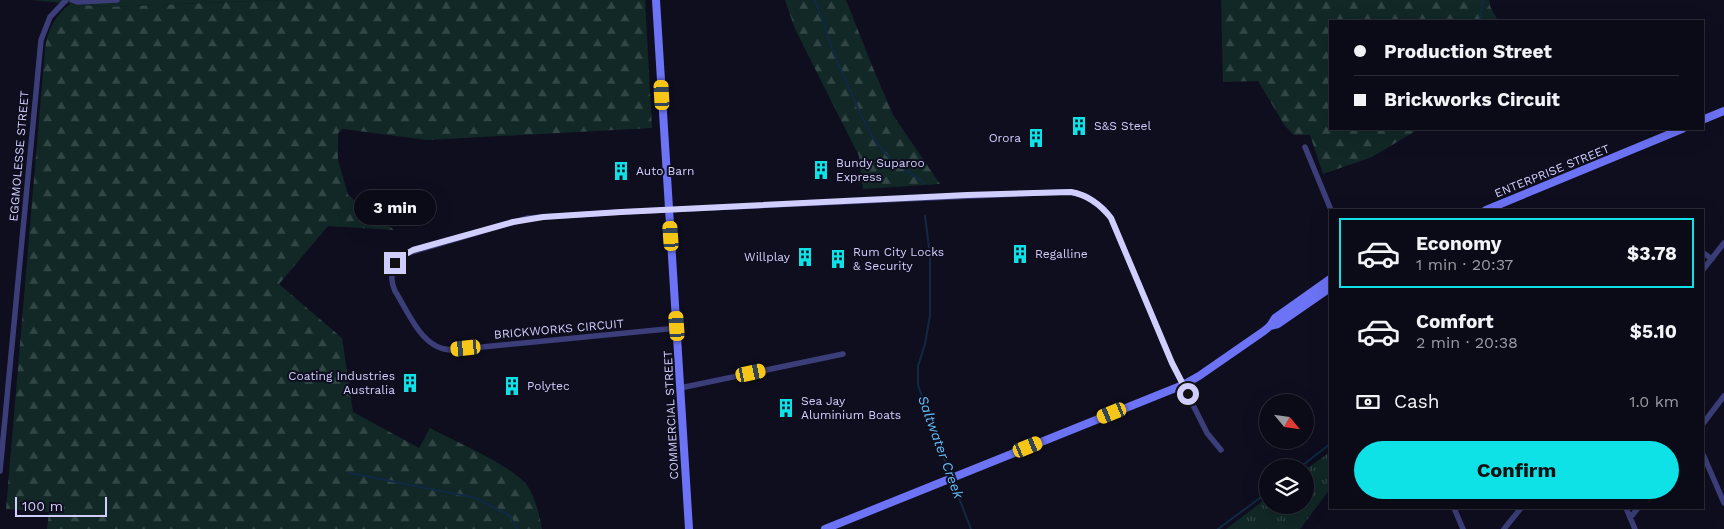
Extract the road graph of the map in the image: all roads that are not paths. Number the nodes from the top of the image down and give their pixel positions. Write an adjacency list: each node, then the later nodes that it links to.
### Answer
1 (66, 0): 27 (street, EGGMOLESSE STREET)
2 (72, 0): 3 (street)
3 (117, 0)
4 (656, 0): 11 (street, COMMERCIAL STREET)
5 (1724, 111): 6 (street)
6 (1704, 119)
7 (1680, 130): 10 (street, ENTERPRISE STREET)
8 (1305, 147): 9 (street)
9 (1331, 209)
10 (1488, 209)
11 (669, 210): 19 (street, COMMERCIAL STREET); 19 (street, BRICKWORKS CIRCUIT); 21 (street, BRICKWORKS CIRCUIT)
12 (1724, 243): 14 (street)
13 (1704, 253): 14 (street)
14 (1712, 259): 15 (street)
15 (1704, 269)
16 (1329, 281): 18 (street)
17 (1329, 289): 18 (street)
18 (1270, 326): 21 (street)
19 (677, 328): 22 (street, COMMERCIAL STREET)
20 (843, 354): 22 (street)
21 (1183, 385): 25 (street, BRICKWORKS CIRCUIT); 35 (street)
22 (680, 388): 34 (street, COMMERCIAL STREET)
23 (1724, 396): 24 (street)
24 (1704, 422)
25 (1221, 450)
26 (1704, 457): 28 (street)
27 (0, 472)
28 (1724, 504)
29 (1454, 509): 36 (street)
30 (1520, 509): 37 (street)
31 (1626, 509): 33 (street)
32 (1637, 509): 33 (street)
33 (1630, 518): 38 (street)
34 (689, 529)
35 (825, 529)
36 (1463, 529)
37 (1504, 529)
38 (1635, 529)

